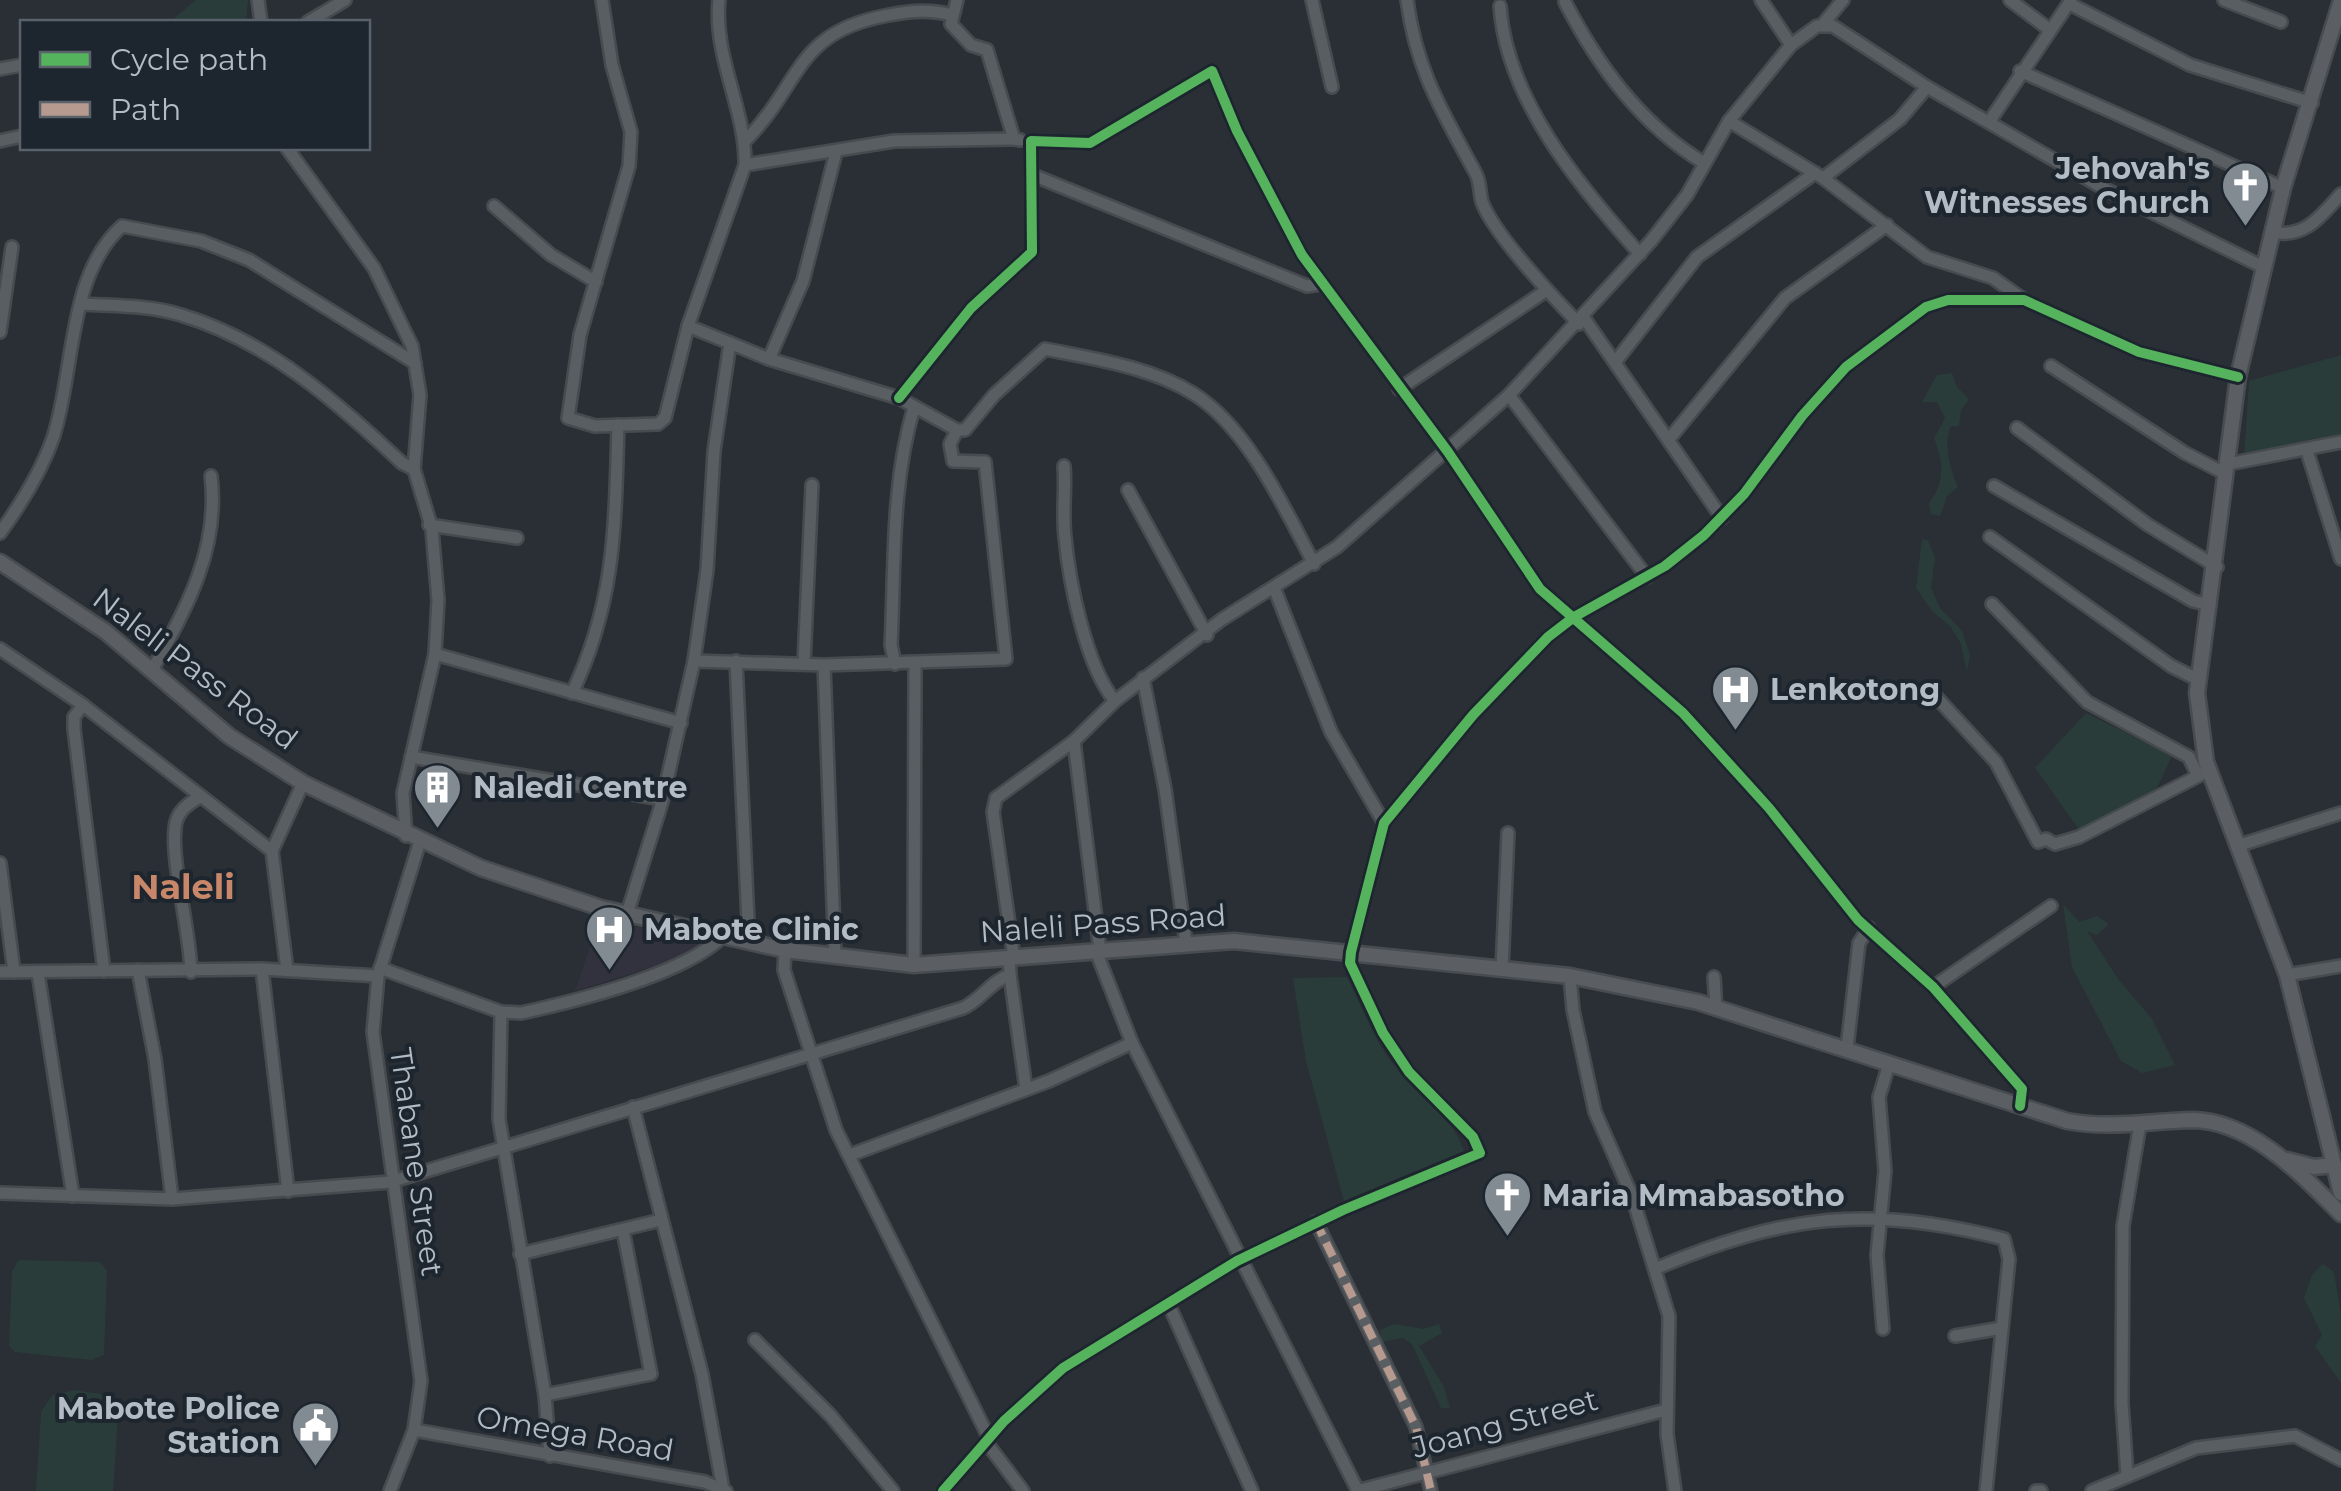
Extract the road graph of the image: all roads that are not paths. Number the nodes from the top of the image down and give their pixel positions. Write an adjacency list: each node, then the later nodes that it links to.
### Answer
1 (345, 0): 16 (street)
2 (602, 0): 44 (street)
3 (719, 0): 27 (street)
4 (957, 0): 15 (street)
5 (1312, 0): 22 (street)
6 (1406, 0): 46 (street)
7 (1761, 0): 20 (street)
8 (1844, 0): 18 (street)
9 (2010, 0): 19 (street)
10 (2224, 0): 17 (street)
11 (2341, 1): 24 (main road)
12 (1565, 2): 32 (street)
13 (2071, 2): 19 (street); 24 (street)
14 (1500, 6): 42 (street)
15 (952, 15): 27 (street); 28 (street)
16 (311, 20)
17 (2280, 22)
18 (1823, 24): 20 (street); 23 (street)
19 (2050, 30): 21 (street)
20 (1791, 46): 25 (street)
21 (2020, 71): 26 (street); 36 (street)
22 (1332, 86)
23 (1927, 87): 26 (street); 35 (street)
24 (2312, 103): 36 (main road)
25 (1729, 121): 32 (street); 35 (street)
26 (1990, 122): 43 (street)
27 (746, 140): 33 (street)
28 (1014, 140): 29 (street); 31 (street)
29 (1031, 141): 34 (street); 45 (street)
30 (288, 150): 55 (street)
31 (836, 152): 33 (street); 53 (street)
32 (1704, 162): 42 (street)
33 (746, 166): 50 (street)
34 (1035, 176): 45 (street); 60 (street)
35 (1819, 176): 39 (street); 54 (street)
36 (2283, 188): 40 (main road)
37 (2341, 194): 40 (street)
38 (494, 206): 44 (street)
39 (1887, 225): 47 (street); 65 (street)
40 (2270, 239): 43 (main road)
41 (12, 248): 51 (street)
42 (1640, 254): 49 (street)
43 (2262, 267): 57 (main road)
44 (596, 282): 62 (street)
45 (1321, 284): 58 (street)
46 (1548, 290): 49 (street); 58 (street)
47 (2024, 300): 57 (street); 76 (street)
48 (82, 304): 55 (street); 70 (street); 78 (street)
49 (1582, 321): 54 (street); 59 (street)
50 (688, 326): 52 (street); 62 (street)
51 (0, 332)
52 (730, 343): 53 (street); 93 (street)
53 (769, 359): 60 (street)
54 (1616, 361): 65 (street)
55 (415, 363): 70 (street)
56 (2051, 366): 71 (street)
57 (2238, 377): 71 (main road)
58 (1399, 388): 68 (street)
59 (1509, 396): 68 (street); 85 (street)
60 (899, 398): 61 (street)
61 (914, 407): 64 (street); 96 (street)
62 (618, 425): 103 (street)
63 (2016, 428): 84 (street)
64 (956, 430): 83 (street); 97 (street)
65 (1670, 438): 76 (street)
66 (2341, 442): 67 (street)
67 (2307, 451): 71 (street); 81 (street)
68 (1448, 452): 83 (street); 89 (street)
69 (1064, 466): 104 (street)
70 (414, 469): 77 (street)
71 (2227, 469): 84 (main road)
72 (211, 476): 99 (street)
73 (812, 485): 95 (street)
74 (1994, 486): 88 (street)
75 (1128, 490): 90 (street)
76 (1722, 518): 85 (street)
77 (429, 525): 80 (street); 91 (street)
78 (0, 533)
79 (1990, 537): 101 (street)
80 (517, 538)
81 (2341, 558)
82 (0, 562): 99 (main road, Naleli Pass Road)
83 (1314, 564): 86 (street)
84 (2216, 567): 88 (main road)
85 (1647, 577): 89 (street)
86 (1275, 590): 90 (street); 114 (street)
87 (1992, 604): 109 (street)
88 (2210, 604): 101 (main road)
89 (1574, 617): 114 (street); 122 (street)
90 (1207, 635): 100 (street)
91 (435, 654): 103 (street); 108 (street)
92 (2, 655): 105 (street)
93 (694, 662): 94 (street); 106 (street)
94 (736, 662): 95 (street); 124 (street)
95 (804, 663): 98 (street)
96 (895, 664): 97 (street); 98 (street)
97 (915, 664): 131 (street)
98 (824, 665): 129 (street)
99 (152, 670): 110 (main road, Naleli Pass Road)
100 (1143, 678): 104 (street); 125 (street)
101 (2198, 679): 109 (main road)
102 (1928, 688): 109 (street)
103 (572, 693): 106 (street)
104 (1115, 700): 107 (street)
105 (83, 705): 111 (street); 137 (street)
106 (681, 723): 112 (street)
107 (1074, 741): 127 (street); 130 (street)
108 (411, 757): 112 (street); 116 (street)
109 (2203, 772): 117 (main road)
110 (302, 783): 116 (main road, Naleli Pass Road); 118 (street)
111 (198, 798): 118 (street); 140 (street)
112 (662, 799): 121 (street)
113 (2341, 814): 117 (street)
114 (1384, 823): 128 (street)
115 (1508, 833): 133 (street)
116 (413, 838): 121 (main road, Naleli Pass Road); 141 (street, Thabane Street)
117 (2237, 846): 145 (main road)
118 (272, 851): 136 (street)
119 (0, 864): 139 (street)
120 (2051, 906): 147 (street)
121 (627, 914): 123 (main road, Naleli Pass Road)
122 (1869, 928): 147 (street); 151 (street)
123 (724, 936): 124 (main road, Naleli Pass Road); 149 (street)
124 (748, 943): 126 (main road, Naleli Pass Road)
125 (1186, 943): 127 (main road, Naleli Pass Road); 128 (main road, Naleli Pass Road)
126 (785, 950): 129 (main road, Naleli Pass Road); 152 (street)
127 (1098, 951): 130 (main road, Naleli Pass Road); 150 (street)
128 (1351, 952): 133 (main road, Naleli Pass Road); 171 (street)
129 (835, 958): 131 (main road, Naleli Pass Road)
130 (1011, 958): 131 (main road, Naleli Pass Road); 143 (street)
131 (914, 965)
132 (2341, 966): 145 (street)
133 (1502, 969): 144 (main road, Naleli Pass Road)
134 (138, 970): 137 (street); 140 (street); 167 (street)
135 (262, 970): 136 (street); 140 (street); 164 (street)
136 (287, 970): 141 (street)
137 (104, 971): 142 (street)
138 (0, 972): 139 (street)
139 (14, 972): 142 (street)
140 (191, 972)
141 (378, 972): 149 (street); 163 (street, Thabane Street)
142 (38, 973): 166 (street)
143 (1010, 975): 152 (street); 154 (street)
144 (1570, 976): 148 (main road, Naleli Pass Road); 175 (street)
145 (2288, 976): 162 (main road)
146 (1714, 977): 148 (street)
147 (1933, 987): 155 (street)
148 (1716, 1009): 151 (main road, Naleli Pass Road)
149 (501, 1012): 158 (street)
150 (1132, 1043): 154 (street); 174 (street)
151 (1847, 1048): 153 (main road, Naleli Pass Road)
152 (809, 1052): 156 (street); 159 (street)
153 (1888, 1064): 155 (main road, Naleli Pass Road); 169 (street)
154 (1026, 1089): 159 (street)
155 (2020, 1106): 157 (main road, Naleli Pass Road)
156 (633, 1107): 158 (street); 170 (street)
157 (2140, 1124): 160 (main road, Naleli Pass Road); 188 (street)
158 (502, 1145): 163 (street); 173 (street)
159 (850, 1156): 184 (street)
160 (2282, 1158): 161 (main road); 162 (main road)
161 (2301, 1175): 162 (main road); 168 (main road)
162 (2338, 1179)
163 (390, 1182): 164 (street); 183 (street, Thabane Street)
164 (288, 1190): 167 (street)
165 (0, 1193): 166 (street)
166 (73, 1196): 167 (street)
167 (172, 1199)
168 (2341, 1214)
169 (1882, 1216): 175 (street); 177 (street); 178 (street)
170 (660, 1220): 172 (street); 189 (street)
171 (1316, 1222): 174 (street); 187 (street)
172 (622, 1230): 173 (street); 181 (street)
173 (520, 1254): 181 (street)
174 (1244, 1258): 176 (street); 195 (street)
175 (1658, 1268): 182 (street)
176 (1169, 1305): 184 (street); 194 (street)
177 (2002, 1328): 179 (street); 198 (street)
178 (1882, 1329)
179 (1955, 1336)
180 (755, 1340): 191 (street)
181 (545, 1396): 185 (street)
182 (1666, 1410): 187 (street, Joang Street); 197 (street)
183 (414, 1430): 185 (street, Omega Road); 190 (street, Thabane Street)
184 (987, 1440): 192 (street); 193 (street)
185 (550, 1456): 189 (street, Omega Road)
186 (2341, 1460): 188 (street)
187 (1428, 1470): 195 (street, Joang Street); 196 (street)
188 (2127, 1474): 199 (street)
189 (725, 1490)
190 (390, 1491)
191 (893, 1491)
192 (943, 1491)
193 (1023, 1491)
194 (1252, 1491)
195 (1358, 1491)
196 (1431, 1491)
197 (1675, 1491)
198 (1986, 1491)
199 (2092, 1491)

